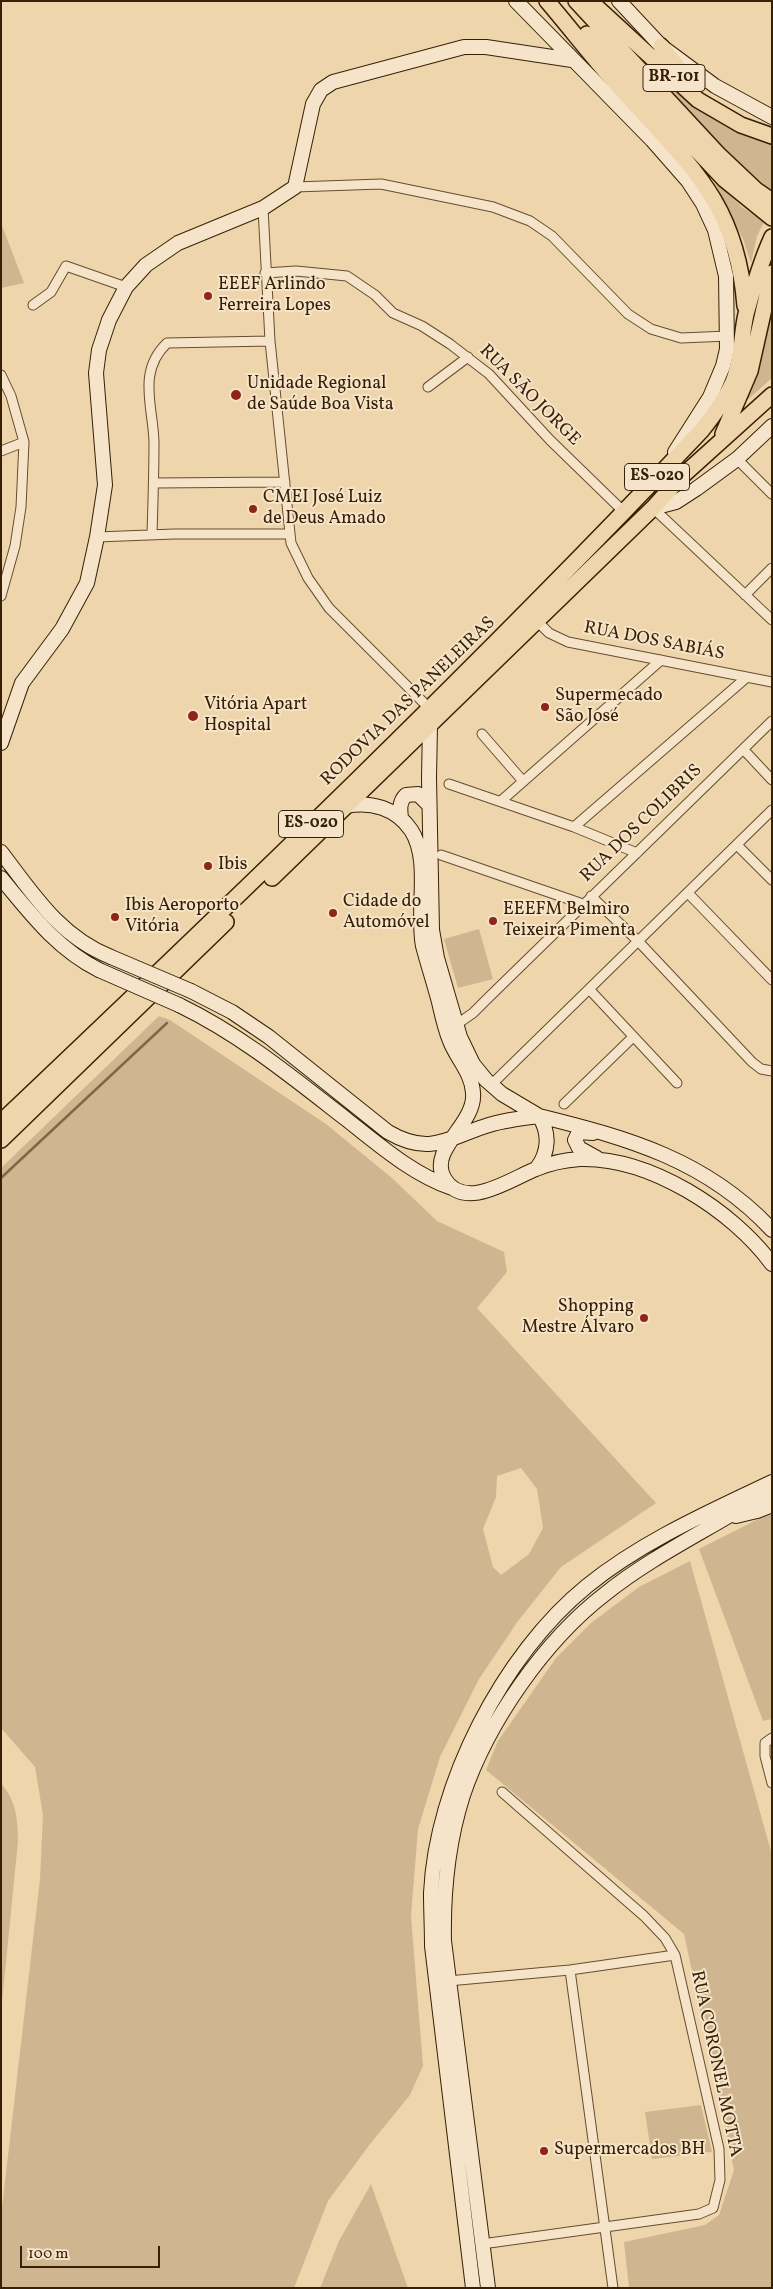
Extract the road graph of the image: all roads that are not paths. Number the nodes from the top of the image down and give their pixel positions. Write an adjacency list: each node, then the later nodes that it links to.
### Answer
1 (516, 1): 8 (main road)
2 (547, 1): 22 (main road)
3 (556, 1): 10 (main road, BR-101)
4 (576, 1): 10 (main road)
5 (590, 1): 9 (main road, BR-101)
6 (619, 1): 7 (main road)
7 (661, 46): 9 (main road); 11 (main road)
8 (572, 60): 13 (main road); 23 (main road)
9 (710, 107): 12 (main road, BR-101)
10 (672, 114): 14 (main road); 16 (main road, BR-101)
11 (772, 117)
12 (772, 136)
13 (295, 188): 15 (main road); 23 (street)
14 (772, 201)
15 (262, 208): 18 (street); 20 (main road)
16 (772, 218)
17 (772, 236): 22 (main road)
18 (266, 273): 24 (street); 25 (street, RUA SÃO JORGE)
19 (772, 273): 32 (main road)
20 (126, 287): 21 (street); 44 (main road)
21 (33, 306)
22 (746, 315): 36 (main road, RODOVIA DAS PANELEIRAS / ES-020)
23 (728, 336): 36 (main road)
24 (270, 340): 37 (street); 38 (street)
25 (468, 357): 27 (street); 41 (street, RUA SÃO JORGE)
26 (1, 375): 29 (street)
27 (428, 387)
28 (772, 394): 32 (main road, RODOVIA DAS PANELEIRAS)
29 (11, 396): 30 (street); 33 (street)
30 (1, 399)
31 (772, 426): 35 (main road)
32 (720, 440): 40 (main road, RODOVIA DAS PANELEIRAS / ES-020)
33 (24, 442): 34 (street); 47 (street)
34 (1, 451)
35 (737, 459): 39 (street); 40 (main road)
36 (664, 470): 41 (main road, RODOVIA DAS PANELEIRAS / ES-020)
37 (284, 482): 38 (street); 43 (street)
38 (154, 483): 42 (street)
39 (772, 494)
40 (653, 508): 46 (street); 49 (main road, RODOVIA DAS PANELEIRAS / ES-020)
41 (624, 512): 49 (main road, RODOVIA DAS PANELEIRAS / ES-020)
42 (152, 534): 43 (street); 44 (street)
43 (288, 534): 53 (street)
44 (97, 537): 57 (main road)
45 (772, 568): 46 (street)
46 (746, 595): 48 (street)
47 (1, 596)
48 (772, 620)
49 (527, 624): 50 (street, RUA DOS SABIÁS); 53 (main road, RODOVIA DAS PANELEIRAS / ES-020); 55 (main road, RODOVIA DAS PANELEIRAS / ES-020)
50 (661, 660): 51 (street, RUA DOS SABIÁS); 59 (street)
51 (747, 677): 52 (street, RUA DOS SABIÁS); 67 (street)
52 (772, 682)
53 (429, 708): 87 (main road, RODOVIA DAS PANELEIRAS / ES-020)
54 (772, 721): 58 (street, RUA DOS COLIBRIS)
55 (430, 725): 63 (main road); 64 (main road, RODOVIA DAS PANELEIRAS / ES-020)
56 (482, 734): 59 (street)
57 (1, 744)
58 (742, 749): 60 (street); 70 (street, RUA DOS COLIBRIS)
59 (522, 780): 62 (street)
60 (772, 780)
61 (449, 784): 62 (street)
62 (501, 801): 67 (street)
63 (429, 805): 66 (main road); 80 (main road)
64 (346, 806): 66 (main road); 90 (main road, RODOVIA DAS PANELEIRAS / ES-020)
65 (772, 810): 68 (street)
66 (401, 818): 80 (main road)
67 (574, 827): 70 (street)
68 (737, 845): 73 (street); 74 (street)
69 (1, 851): 89 (main road, bridge)
70 (637, 853): 75 (street, RUA DOS COLIBRIS)
71 (441, 855): 76 (street)
72 (1, 878): 93 (main road, bridge)
73 (772, 880)
74 (688, 893): 77 (street); 78 (street)
75 (591, 896): 76 (street, RUA DOS COLIBRIS); 77 (street)
76 (583, 904): 80 (street, RUA DOS COLIBRIS)
77 (638, 941): 79 (street); 82 (street)
78 (772, 980)
79 (589, 989): 81 (street); 84 (street)
80 (452, 1028): 84 (main road); 89 (main road)
81 (633, 1037): 83 (street); 85 (street)
82 (772, 1071)
83 (678, 1083)
84 (491, 1085): 86 (main road)
85 (564, 1104)
86 (538, 1116): 88 (main road); 89 (main road); 92 (main road)
87 (1, 1122)
88 (623, 1138): 91 (main road); 94 (main road)
89 (452, 1139): 93 (main road)
90 (1, 1140)
91 (614, 1162): 92 (main road); 95 (main road)
92 (537, 1168): 93 (main road)
93 (458, 1190)
94 (772, 1230)
95 (772, 1264)
96 (772, 1477): 97 (main road)
97 (768, 1487): 99 (main road); 108 (main road)
98 (772, 1504): 99 (main road)
99 (726, 1518): 105 (main road)
100 (768, 1741): 101 (street)
101 (772, 1783)
102 (502, 1792): 103 (street)
103 (675, 1955): 104 (street); 106 (street, RUA CORONEL MOTTA)
104 (570, 1970): 105 (street); 106 (street)
105 (448, 1981): 107 (main road)
106 (605, 2226): 107 (street); 110 (street)
107 (482, 2244): 109 (main road)
108 (473, 2288)
109 (488, 2288)
110 (613, 2288)

